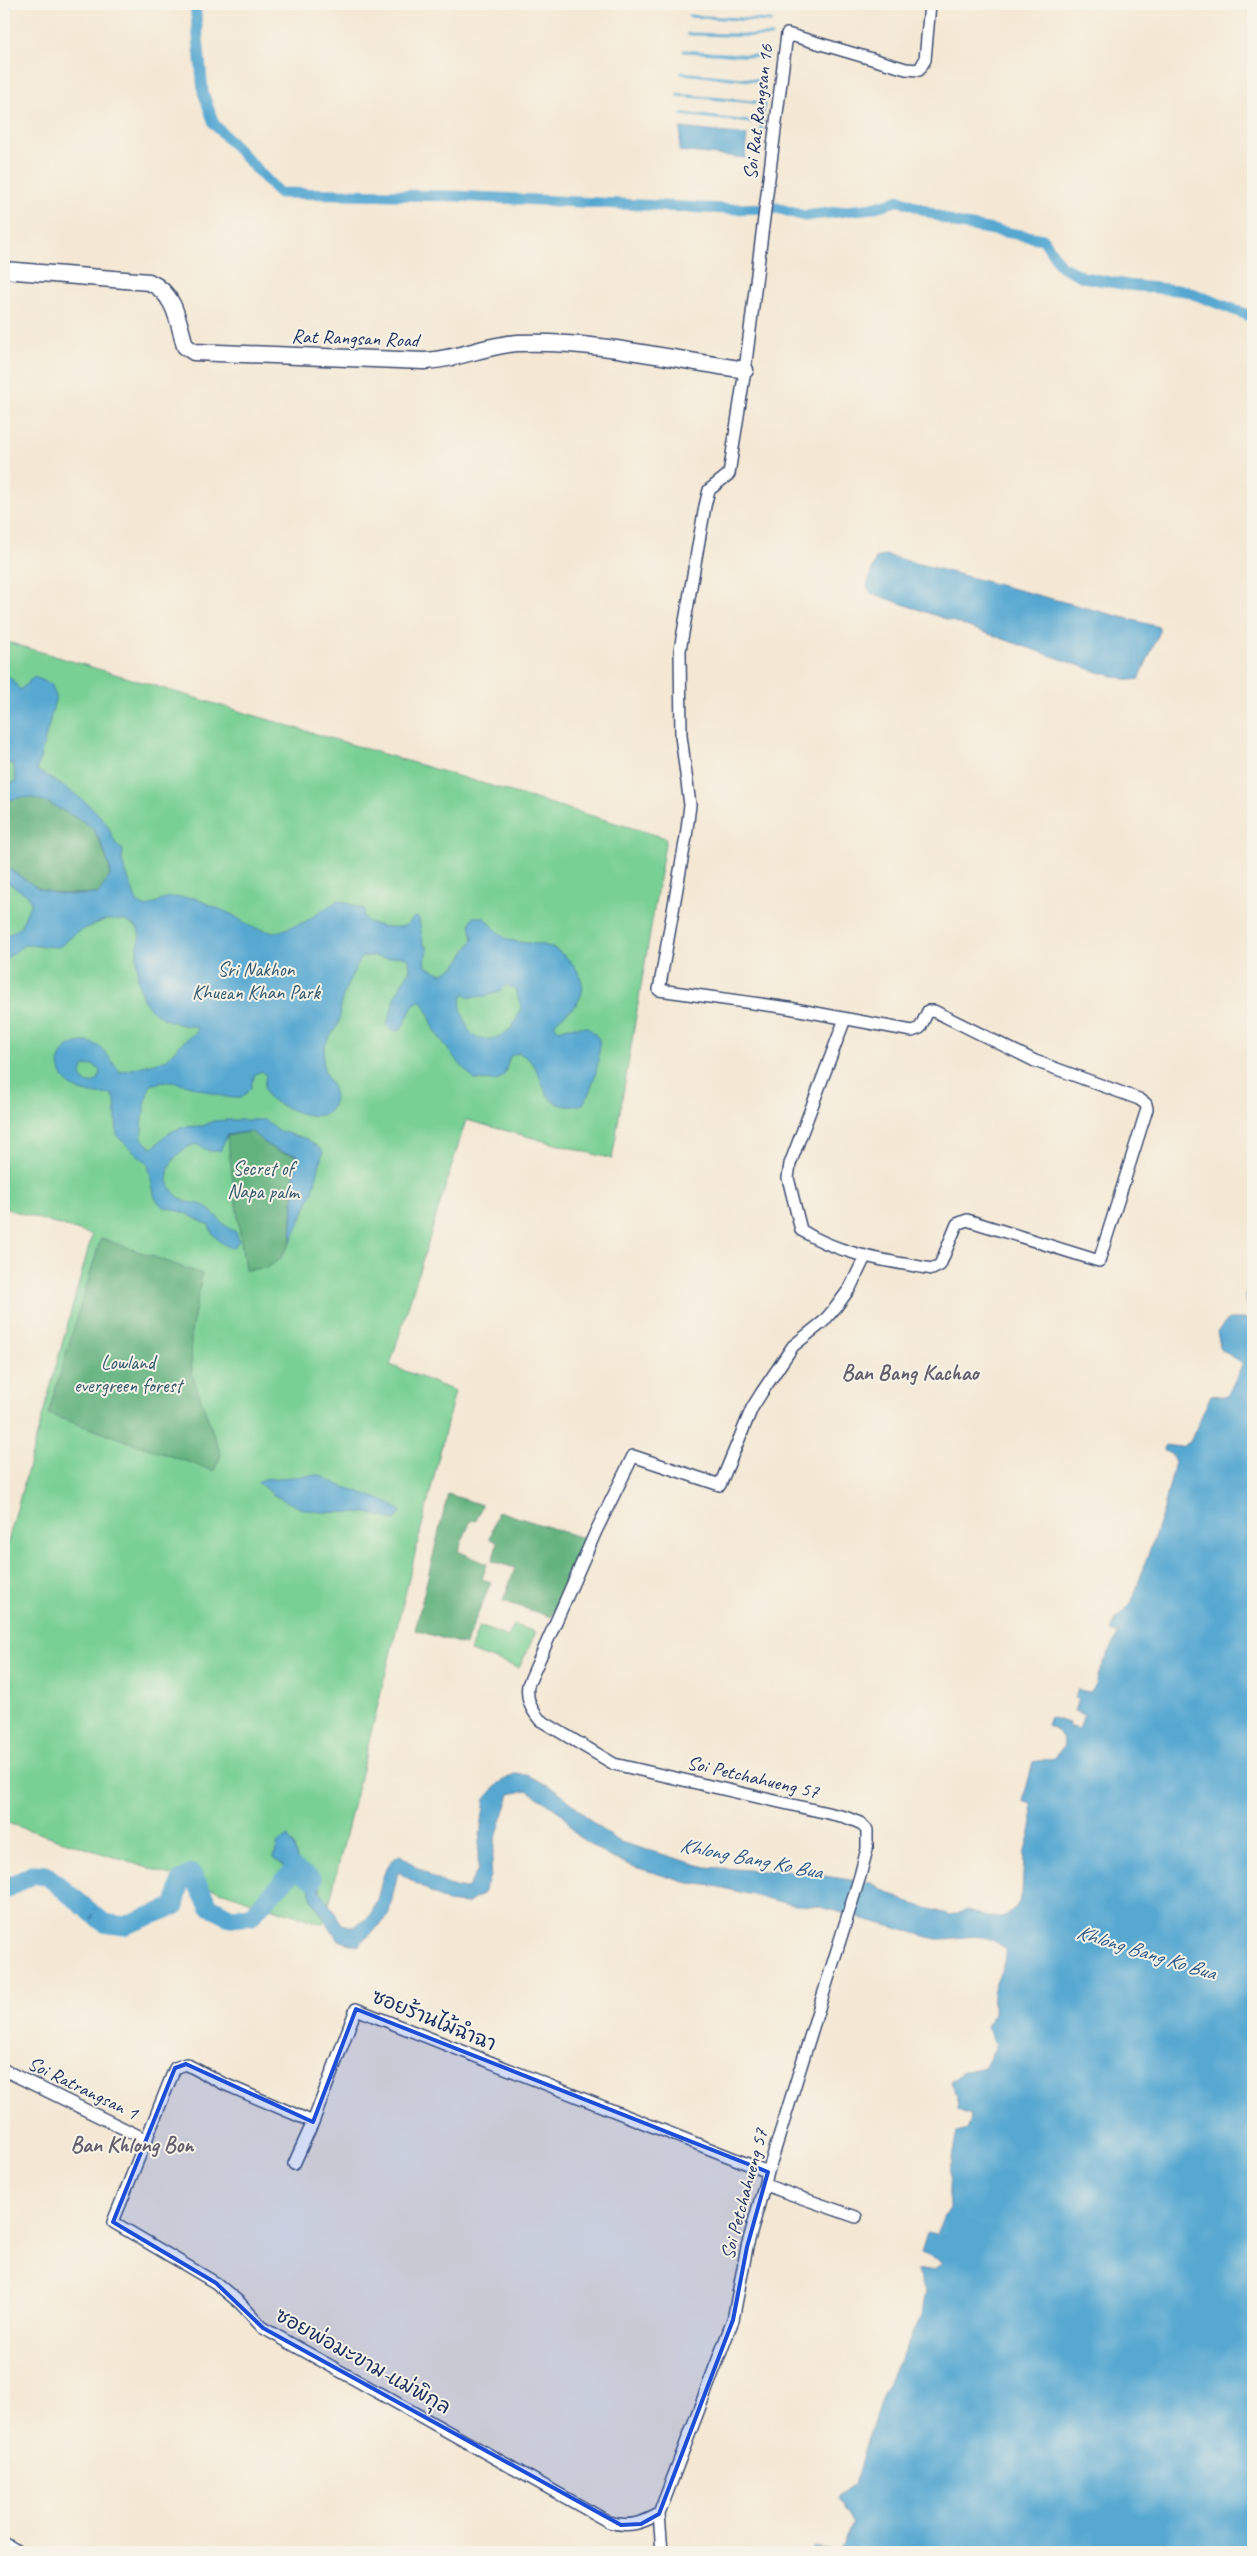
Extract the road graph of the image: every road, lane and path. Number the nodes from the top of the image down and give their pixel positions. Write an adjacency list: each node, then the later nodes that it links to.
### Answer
1 (930, 4): 3 (street, Soi Rat Rangsan 16)
2 (4, 270): 3 (street, Rat Rangsan Road)
3 (745, 370): 4 (street, Soi Rat Rangsan 16)
4 (845, 1019): 5 (street); 5 (street)
5 (865, 1257): 10 (street, Soi Petchahueng 57)
6 (4, 2070): 8 (street, Soi Ratrangsan 1)
7 (313, 2122): 8 (street); 9 (street); 10 (street, ซอยร้านไม้ฉำฉา)
8 (147, 2140): 13 (street, ซอยพ่อมะขาม-แม่พิกุล)
9 (294, 2164)
10 (768, 2172): 11 (street, Soi Petchahueng 57)
11 (765, 2185): 12 (street); 13 (street, Soi Petchahueng 57)
12 (856, 2218)
13 (659, 2514): 16 (street, Soi Petchahueng 57)
14 (4, 2543): 15 (street)
15 (19, 2552)
16 (662, 2552)

